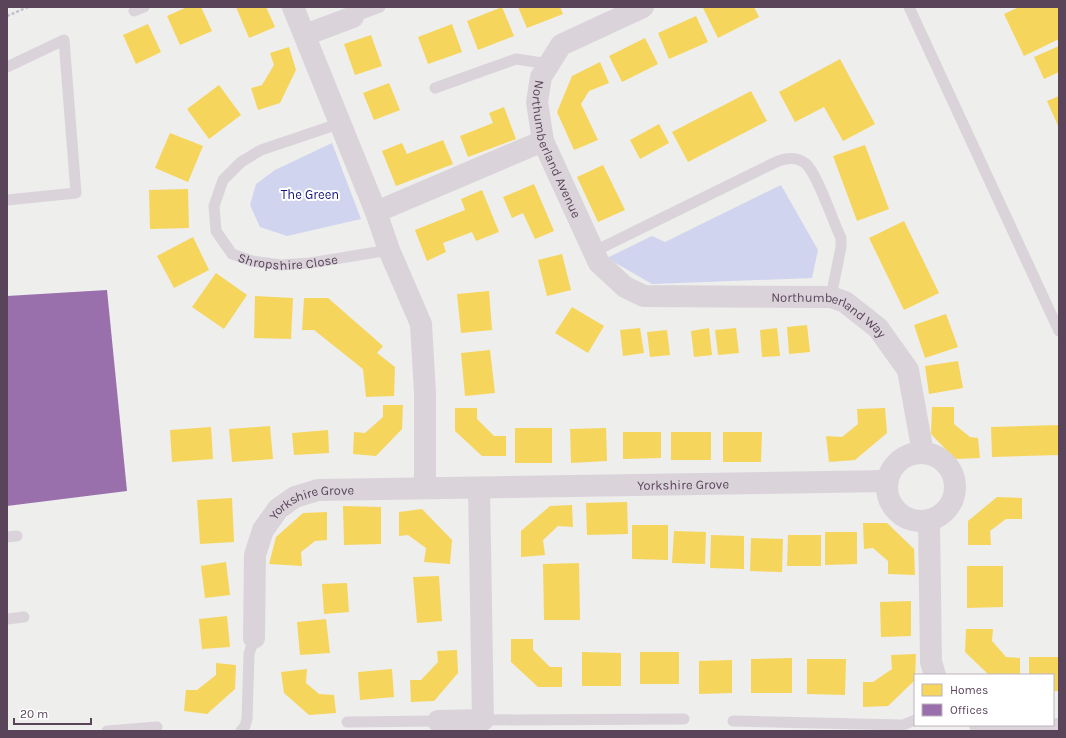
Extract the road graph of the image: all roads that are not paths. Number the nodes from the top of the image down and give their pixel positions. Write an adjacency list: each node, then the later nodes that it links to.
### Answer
1 (293, 7): 6 (street)
2 (380, 7): 5 (lane)
3 (643, 7): 7 (street, Northumberland Avenue)
4 (909, 7): 18 (lane)
5 (353, 17): 6 (street)
6 (305, 35): 10 (street)
7 (549, 64): 9 (lane); 11 (street, Northumberland Avenue)
8 (7, 67): 12 (lane)
9 (435, 88)
10 (340, 123): 13 (street); 14 (lane, Shropshire Close)
11 (543, 141): 13 (street); 15 (street, Northumberland Avenue)
12 (7, 200)
13 (376, 212): 14 (street)
14 (389, 250): 21 (street)
15 (593, 252): 16 (street, Northumberland Avenue); 17 (lane)
16 (644, 296): 17 (street, Northumberland Way)
17 (831, 297): 19 (street, Northumberland Way)
18 (1059, 331)
19 (923, 453): 20 (street); 23 (street)
20 (888, 481): 22 (street, Yorkshire Grove); 23 (street)
21 (425, 488): 22 (street, Yorkshire Grove); 26 (street, Yorkshire Grove)
22 (479, 488): 29 (street)
23 (929, 520): 27 (street)
24 (24, 618): 25 (lane)
25 (7, 619)
26 (254, 638): 38 (lane)
27 (935, 674)
28 (684, 719): 29 (lane)
29 (483, 720): 31 (street)
30 (914, 720): 32 (lane)
31 (438, 721): 33 (lane)
32 (733, 721)
33 (347, 722)
34 (985, 726): 36 (street)
35 (157, 727): 37 (lane)
36 (1059, 729)
37 (107, 731)
38 (241, 731)

